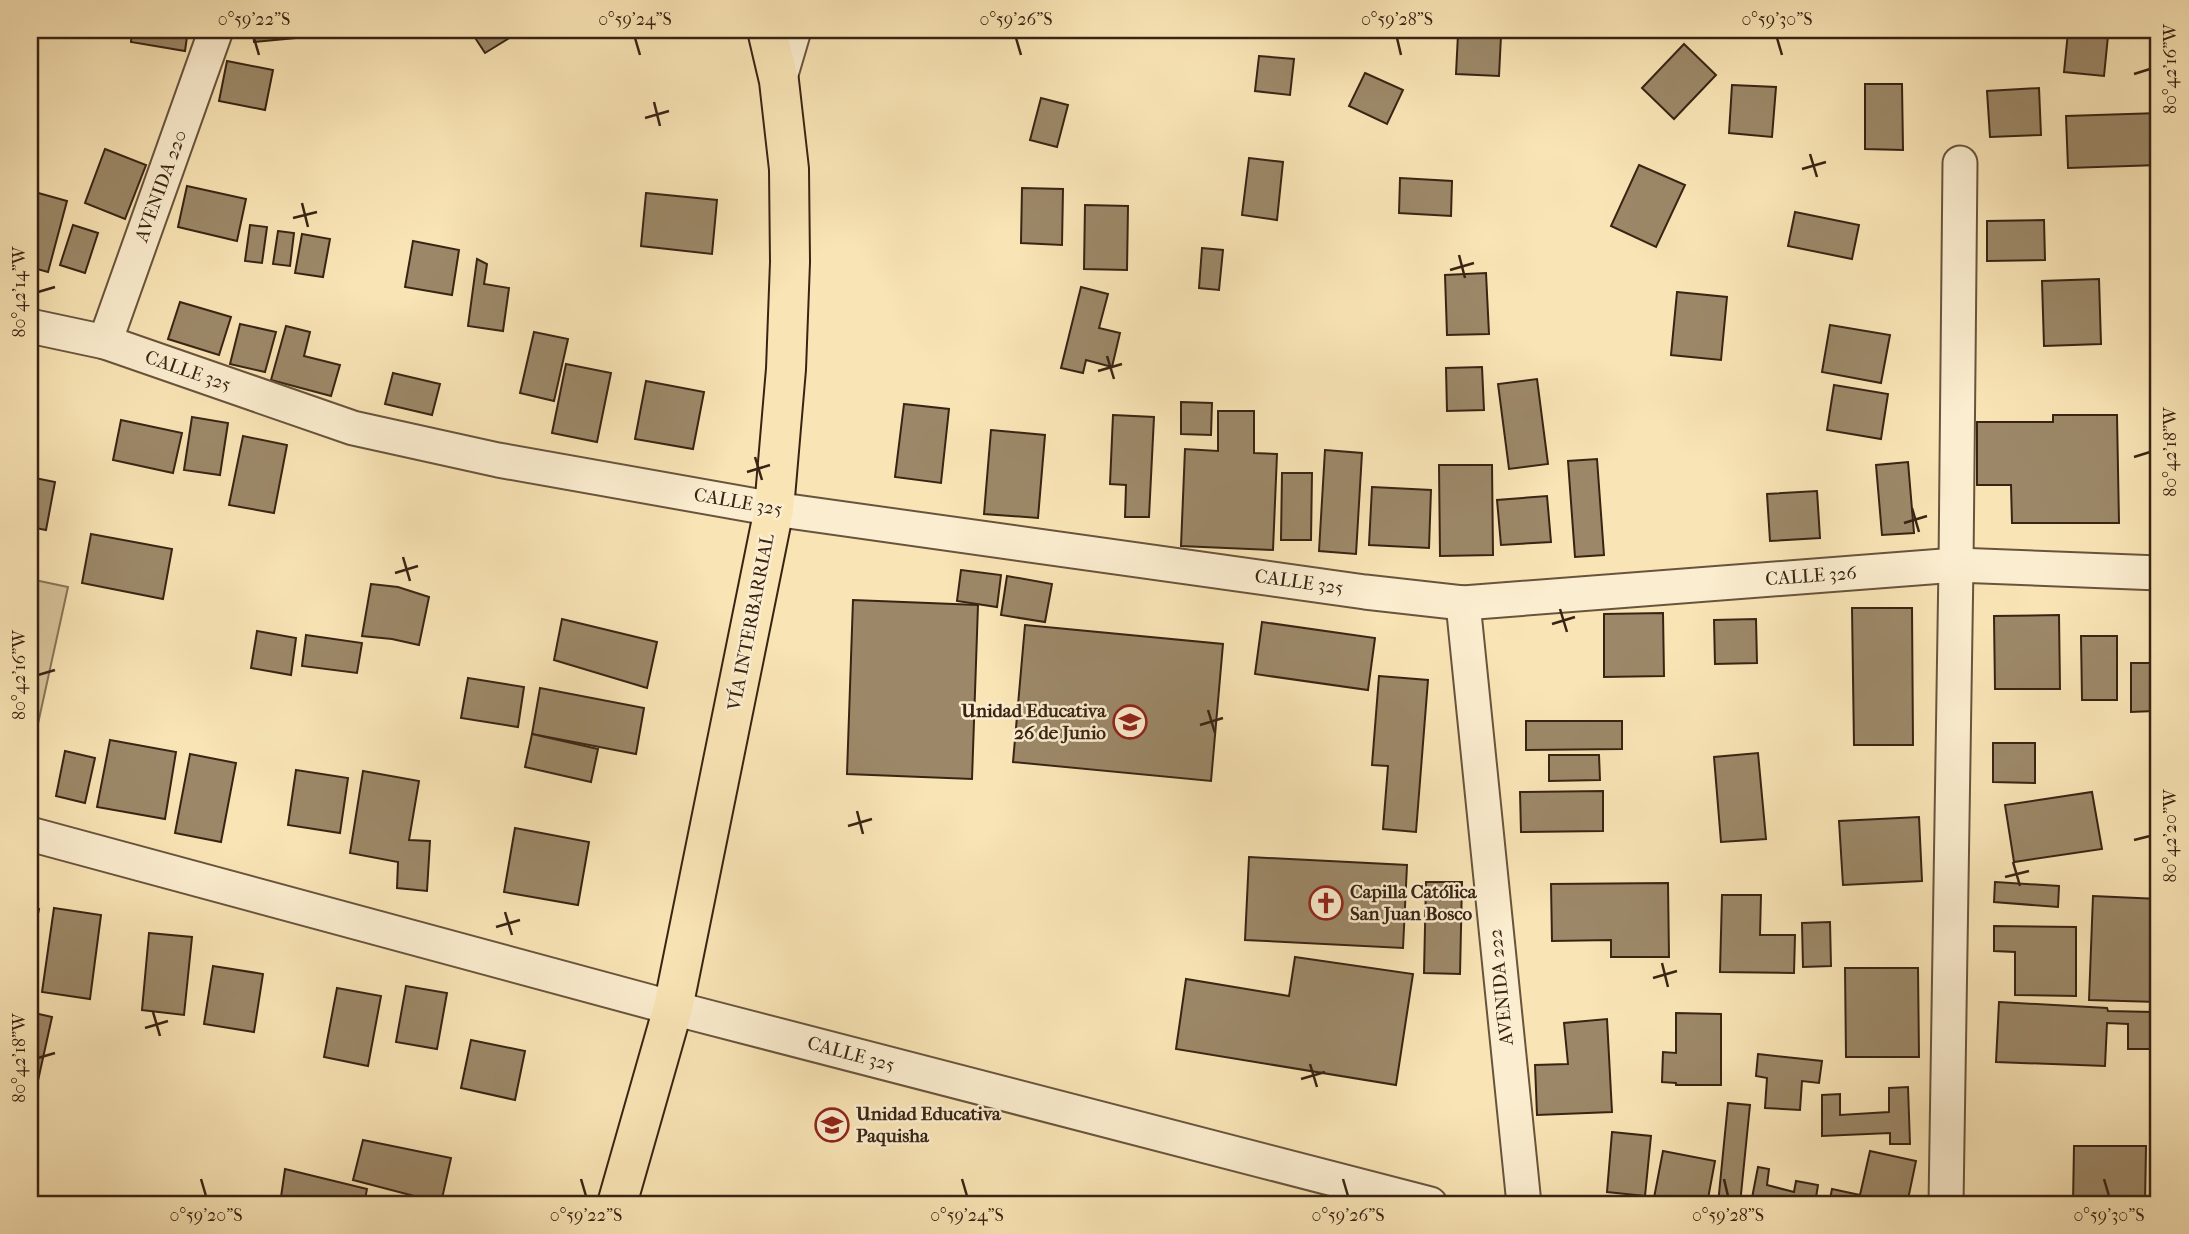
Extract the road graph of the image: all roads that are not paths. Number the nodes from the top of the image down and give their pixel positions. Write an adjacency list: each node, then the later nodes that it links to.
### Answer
1 (216, 30): 7 (street, AVENIDA 220)
2 (767, 30): 4 (main road, VÍA INTERBARRIAL)
3 (794, 30): 4 (street)
4 (779, 81): 8 (main road, VÍA INTERBARRIAL)
5 (1960, 163): 9 (street)
6 (30, 326): 7 (street, CALLE 325)
7 (106, 342): 8 (street, CALLE 325)
8 (774, 509): 11 (street, CALLE 325); 13 (main road, VÍA INTERBARRIAL)
9 (1956, 565): 10 (street, CALLE 326); 11 (street, CALLE 326); 17 (street)
10 (2159, 573)
11 (1463, 603): 16 (street, AVENIDA 222)
12 (30, 834): 13 (street, CALLE 325)
13 (673, 1008): 14 (main road, VÍA INTERBARRIAL); 15 (street, CALLE 325)
14 (617, 1204)
15 (1430, 1204)
16 (1524, 1204)
17 (1946, 1204)

